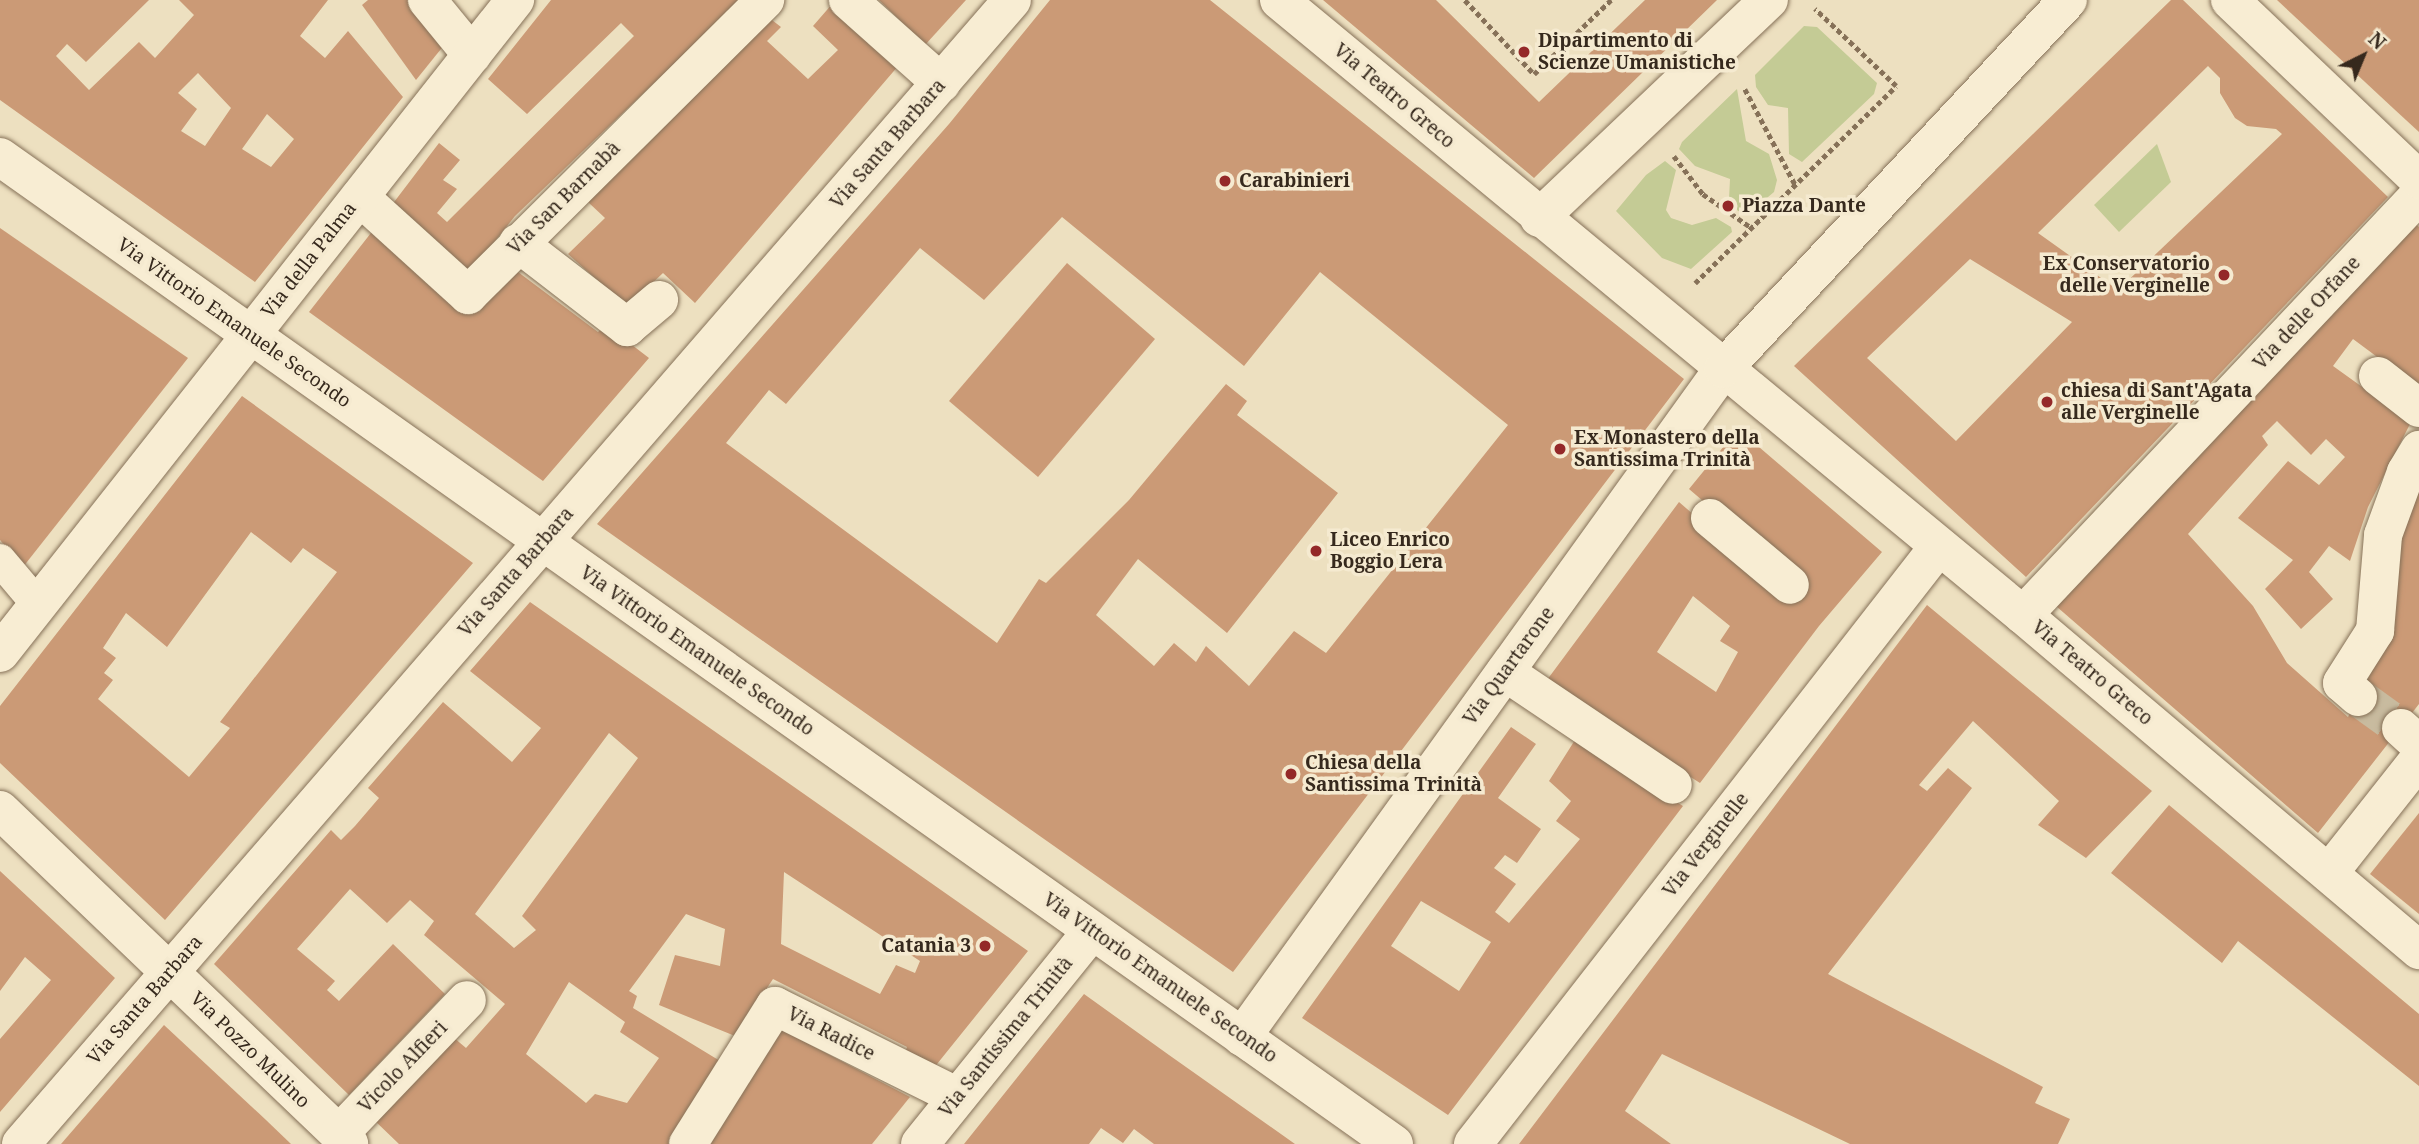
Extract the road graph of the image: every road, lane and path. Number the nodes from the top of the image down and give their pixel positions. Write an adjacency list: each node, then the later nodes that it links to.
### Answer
1 (427, 0): 14 (street)
2 (515, 0): 14 (street, Via della Palma)
3 (765, 0): 24 (street, Via San Barnabà)
4 (848, 0): 15 (street)
5 (1013, 0): 15 (street, Via Santa Barbara)
6 (1279, 0): 22 (street, Via Teatro Greco)
7 (1465, 0): 8 (path)
8 (1611, 0)
9 (1769, 0): 13 (street)
10 (1805, 0): 19 (path)
11 (2068, 0): 29 (street, Via Quartarone)
12 (2230, 0): 18 (street)
13 (1723, 44): 19 (path); 22 (street)
14 (472, 55): 21 (street, Via della Palma)
15 (941, 83): 33 (street, Via Santa Barbara)
16 (1669, 151): 23 (path)
17 (0, 158): 27 (street, Via Vittorio Emanuele Secondo)
18 (2419, 180)
19 (1796, 186): 23 (path)
20 (2419, 195): 38 (street, Via delle Orfane)
21 (360, 197): 24 (street, Via San Barnabà); 27 (street, Via della Palma)
22 (1539, 218): 29 (street, Via Teatro Greco)
23 (1752, 228): 25 (path)
24 (518, 243): 26 (street)
25 (1686, 291)
26 (659, 300)
27 (251, 334): 33 (street, Via Vittorio Emanuele Secondo); 37 (street, Via della Palma)
28 (2378, 376): 30 (street)
29 (1713, 384): 34 (street, Via Teatro Greco); 40 (street, Via Quartarone)
30 (2419, 408)
31 (2419, 450): 41 (street)
32 (1710, 518): 36 (street)
33 (542, 542): 46 (street, Via Vittorio Emanuele Secondo); 48 (street, Via Santa Barbara)
34 (1939, 546): 38 (street, Via Teatro Greco); 57 (street, Via Verginelle)
35 (0, 561): 37 (lane)
36 (1790, 585)
37 (38, 605): 39 (street, Via della Palma)
38 (2023, 615): 45 (street, Via Teatro Greco)
39 (0, 653)
40 (1505, 672): 43 (street); 50 (street, Via Quartarone)
41 (2358, 696)
42 (2413, 744): 45 (street)
43 (1673, 785)
44 (0, 810): 48 (street, Via Pozzo Mulino)
45 (2329, 873): 47 (street, Via Teatro Greco)
46 (1092, 931): 50 (street, Via Vittorio Emanuele Secondo); 51 (street, Via Santissima Trinità)
47 (2419, 950)
48 (169, 973): 52 (street, Via Pozzo Mulino); 53 (street, Via Santa Barbara)
49 (467, 1000): 52 (street, Vicolo Alfieri)
50 (1242, 1037): 56 (street, Via Vittorio Emanuele Secondo)
51 (958, 1097): 54 (street, Via Radice); 55 (street, Via Santissima Trinità)
52 (344, 1139)
53 (21, 1144)
54 (688, 1144)
55 (920, 1144)
56 (1394, 1144)
57 (1473, 1144)

